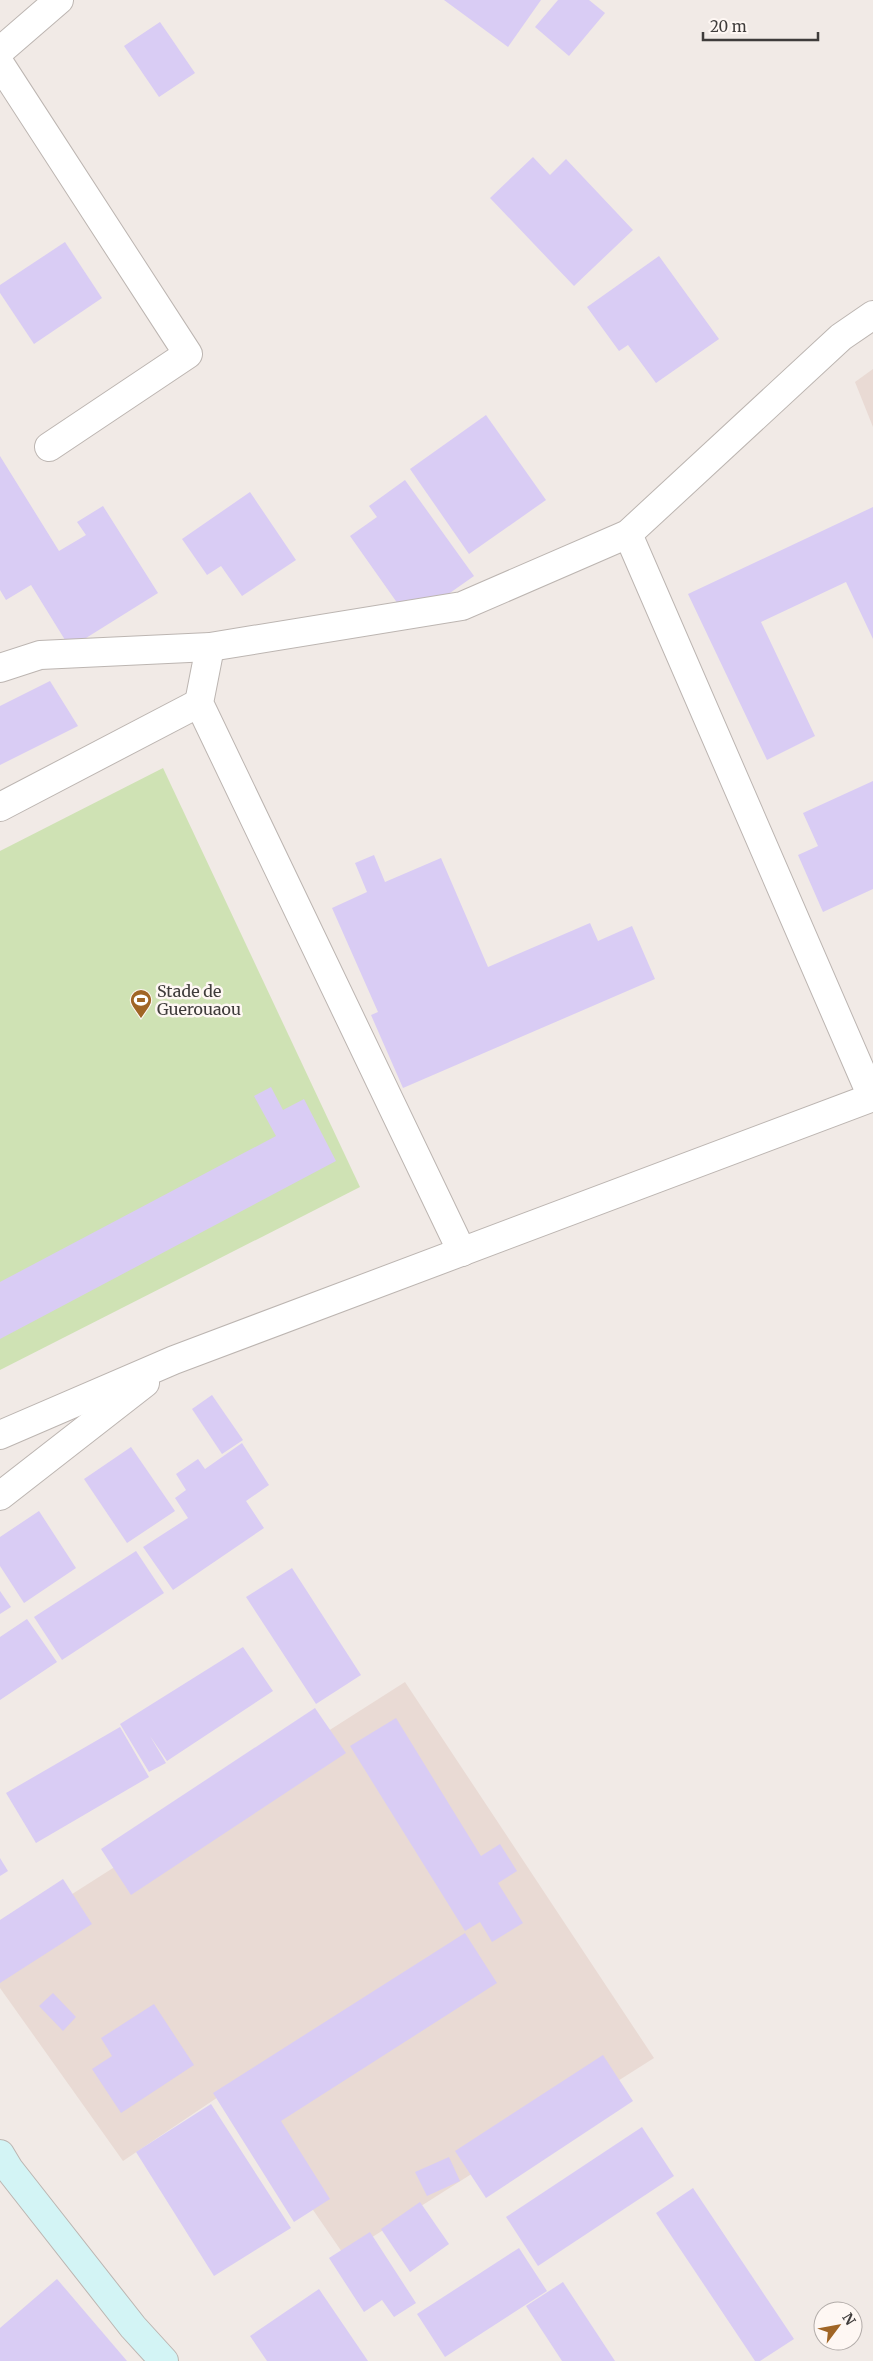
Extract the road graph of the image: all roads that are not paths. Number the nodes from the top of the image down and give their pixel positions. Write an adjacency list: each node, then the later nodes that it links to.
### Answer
1 (59, 0): 2 (street)
2 (0, 51)
3 (0, 64): 5 (street)
4 (873, 315): 6 (street)
5 (48, 447)
6 (628, 534): 7 (street); 11 (street)
7 (210, 646): 8 (street); 9 (street)
8 (0, 668)
9 (200, 703): 10 (street); 12 (street)
10 (0, 807)
11 (872, 1097): 12 (street)
12 (462, 1252): 13 (street)
13 (174, 1360): 14 (street); 15 (street)
14 (0, 1435)
15 (0, 1496)
16 (0, 2154): 17 (main road)
17 (164, 2361)

